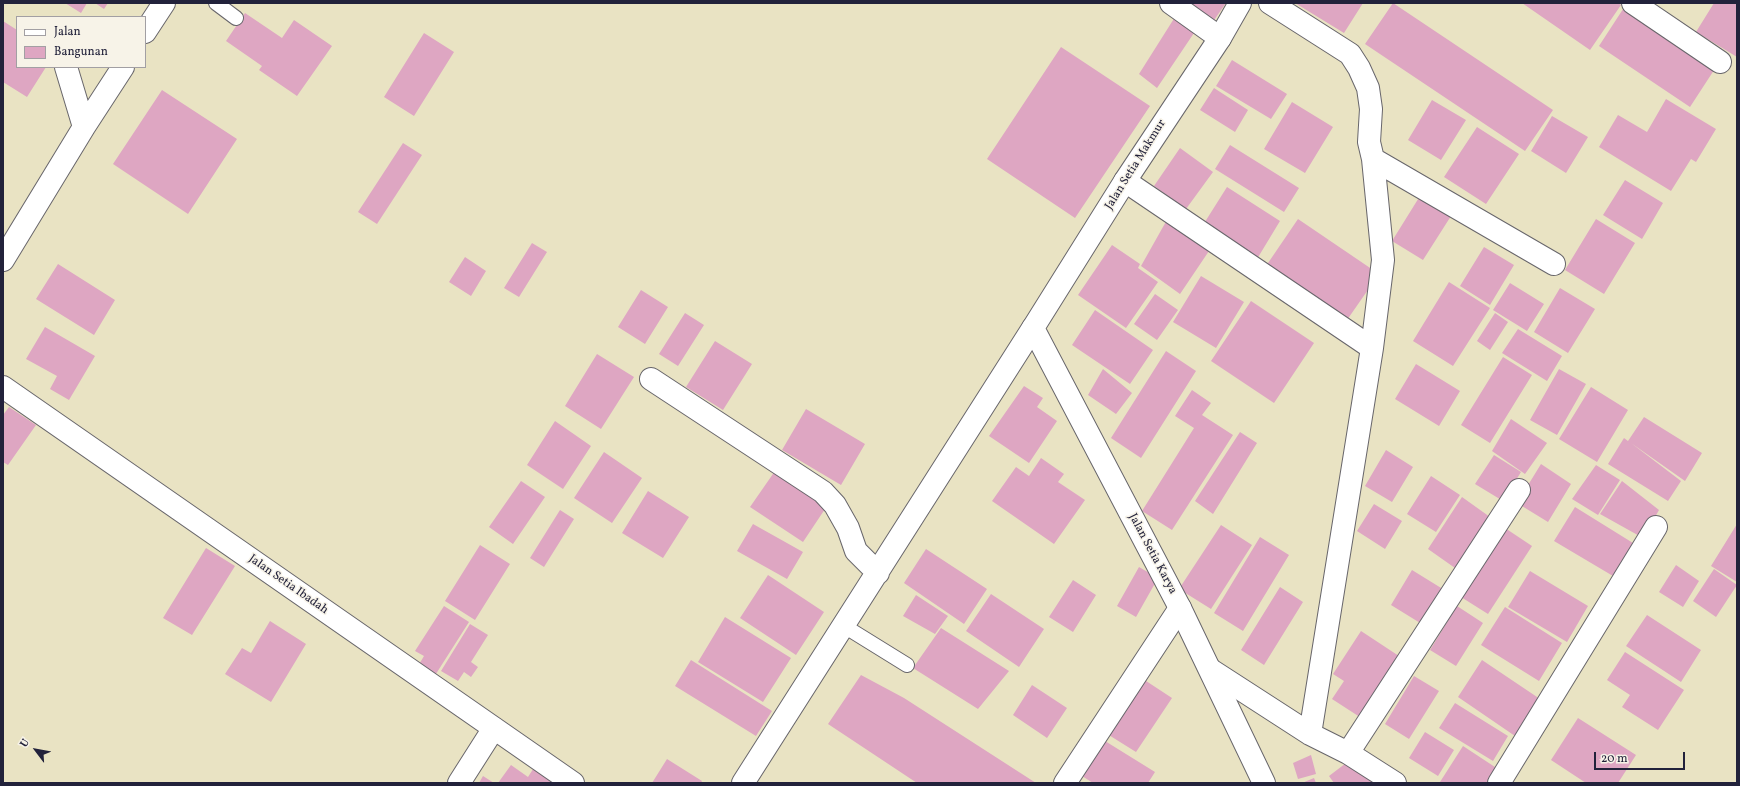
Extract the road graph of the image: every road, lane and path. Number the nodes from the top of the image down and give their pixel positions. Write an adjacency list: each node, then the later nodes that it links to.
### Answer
1 (164, 3): 8 (street)
2 (216, 3): 7 (lane)
3 (1172, 3): 9 (street)
4 (1240, 3): 9 (street, Jalan Setia Makmur)
5 (1270, 3): 14 (street)
6 (1633, 3): 10 (street)
7 (236, 18)
8 (146, 30)
9 (1220, 38): 15 (street, Jalan Setia Makmur)
10 (1720, 62)
11 (66, 68): 13 (street)
12 (121, 68): 13 (street)
13 (84, 127): 16 (street)
14 (1373, 159): 17 (street); 19 (street)
15 (1125, 181): 18 (street, Jalan Setia Makmur); 19 (street)
16 (3, 260)
17 (1554, 264)
18 (1033, 328): 24 (street, Jalan Setia Makmur); 25 (street, Jalan Setia Karya)
19 (1372, 348): 30 (street)
20 (651, 379): 24 (street)
21 (3, 387): 29 (street, Jalan Setia Ibadah)
22 (1520, 490): 31 (street)
23 (1656, 527): 38 (street)
24 (878, 573): 26 (street, Jalan Setia Makmur)
25 (1180, 608): 28 (street, Jalan Setia Karya); 35 (street)
26 (844, 626): 27 (lane); 34 (street, Jalan Setia Makmur)
27 (907, 665)
28 (1211, 670): 30 (street); 36 (street, Jalan Setia Karya)
29 (494, 728): 32 (street); 33 (street, Jalan Setia Ibadah)
30 (1310, 734): 31 (street)
31 (1348, 753): 37 (street)
32 (459, 783)
33 (573, 783)
34 (743, 783)
35 (1065, 783)
36 (1264, 783)
37 (1395, 783)
38 (1500, 783)

